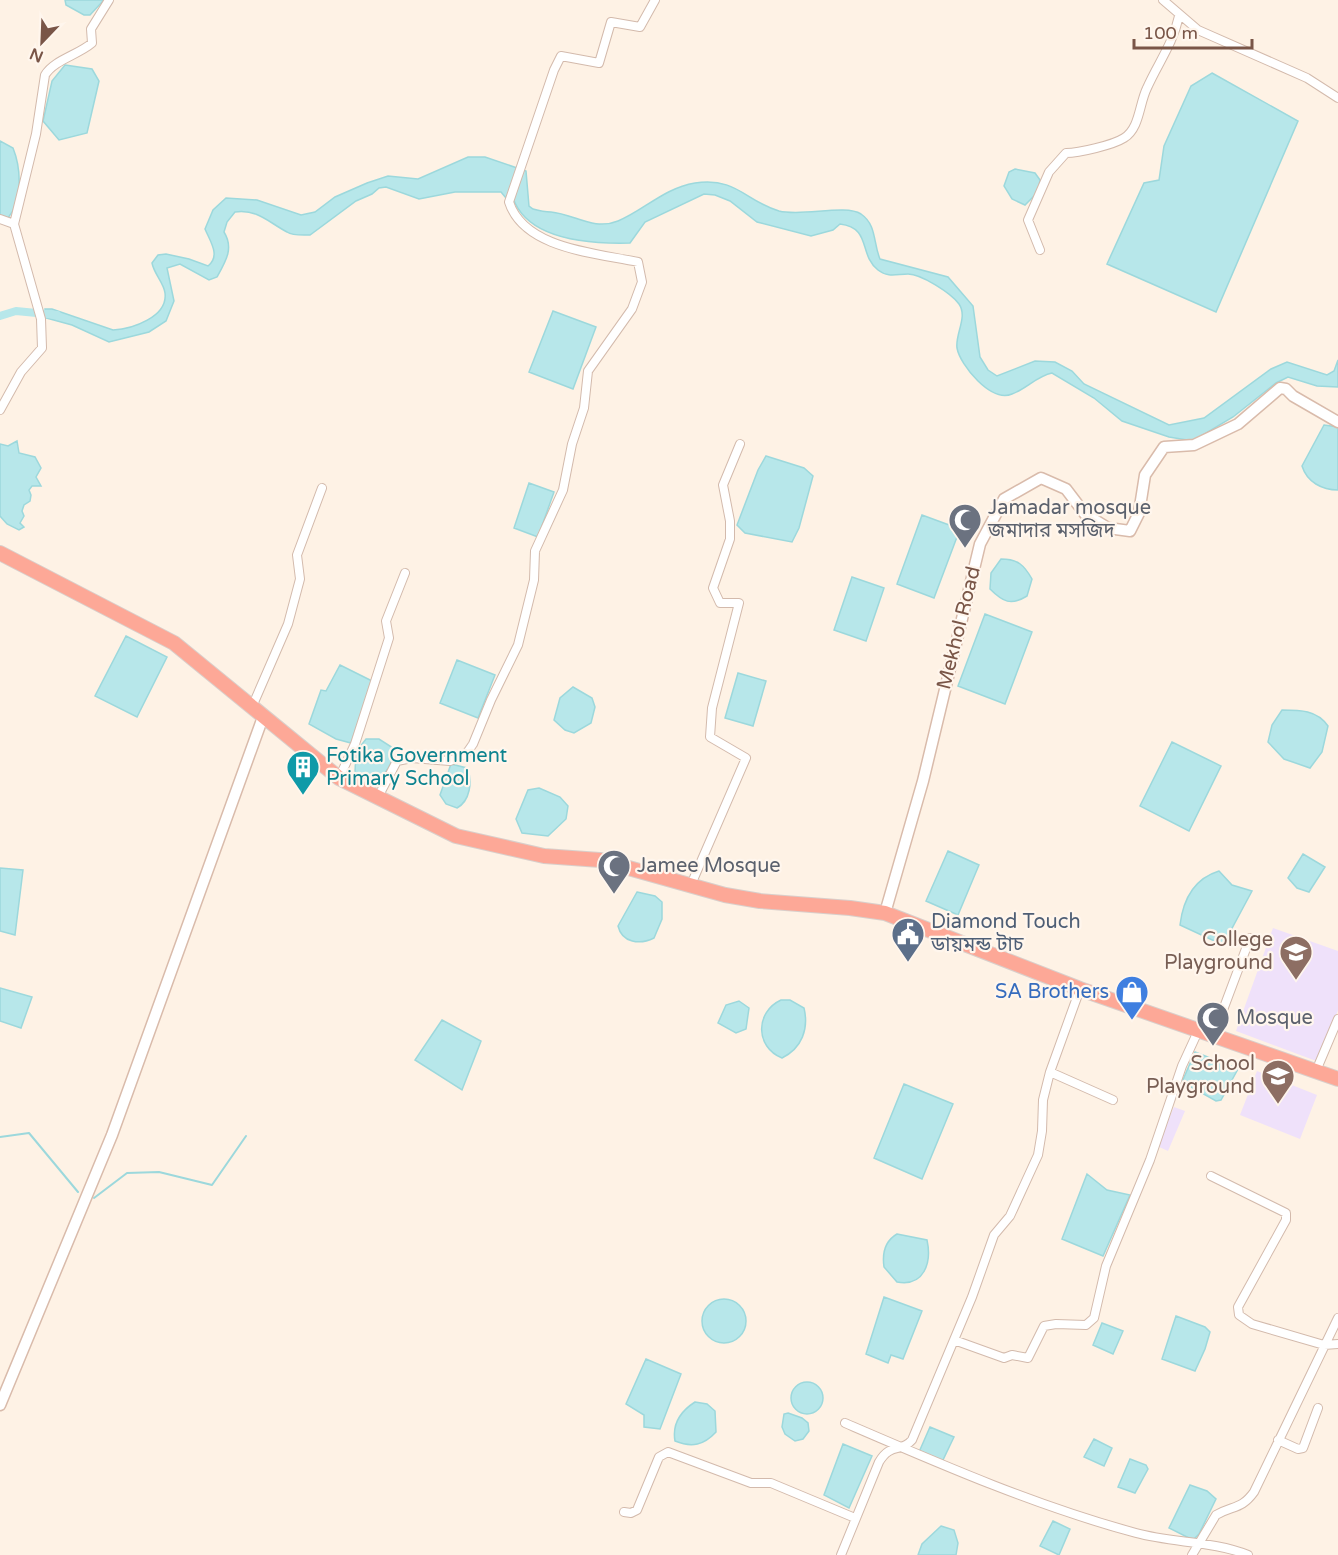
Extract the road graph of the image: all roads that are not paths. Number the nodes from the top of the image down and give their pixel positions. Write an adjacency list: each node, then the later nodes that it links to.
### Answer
1 (109, 0): 7 (street)
2 (655, 0): 19 (street)
3 (1163, 0): 4 (street)
4 (1179, 16): 5 (street); 8 (street)
5 (1338, 98)
6 (0, 219): 7 (street)
7 (14, 224): 9 (street)
8 (1040, 250)
9 (0, 410)
10 (1338, 422): 21 (street, Mekhol Road)
11 (740, 444): 20 (street)
12 (322, 488): 17 (street)
13 (0, 554): 15 (highway)
14 (0, 559): 15 (highway)
15 (27, 566): 17 (highway)
16 (405, 573): 18 (street)
17 (258, 712): 18 (highway); 37 (street)
18 (339, 778): 19 (highway)
19 (377, 799): 20 (highway)
20 (690, 887): 21 (highway)
21 (885, 913): 23 (highway)
22 (1250, 938): 26 (street)
23 (1080, 989): 25 (highway); 28 (street)
24 (1338, 1019): 27 (street)
25 (1199, 1029): 26 (highway); 34 (street)
26 (1214, 1034): 27 (highway)
27 (1316, 1071): 29 (highway); 30 (highway)
28 (1050, 1072): 31 (street); 34 (street)
29 (1338, 1073)
30 (1338, 1079)
31 (1113, 1100)
32 (1210, 1176): 36 (street)
33 (1338, 1318): 36 (street)
34 (954, 1340): 41 (street)
35 (1338, 1344): 36 (street)
36 (1324, 1345): 40 (street)
37 (0, 1405)
38 (1318, 1408): 40 (street)
39 (845, 1423): 41 (street)
40 (1278, 1440): 44 (street)
41 (902, 1448): 43 (street); 44 (street)
42 (624, 1512): 43 (street)
43 (855, 1518): 45 (street)
44 (1197, 1545): 46 (street); 47 (street)
45 (841, 1555)
46 (1192, 1555)
47 (1248, 1555)

